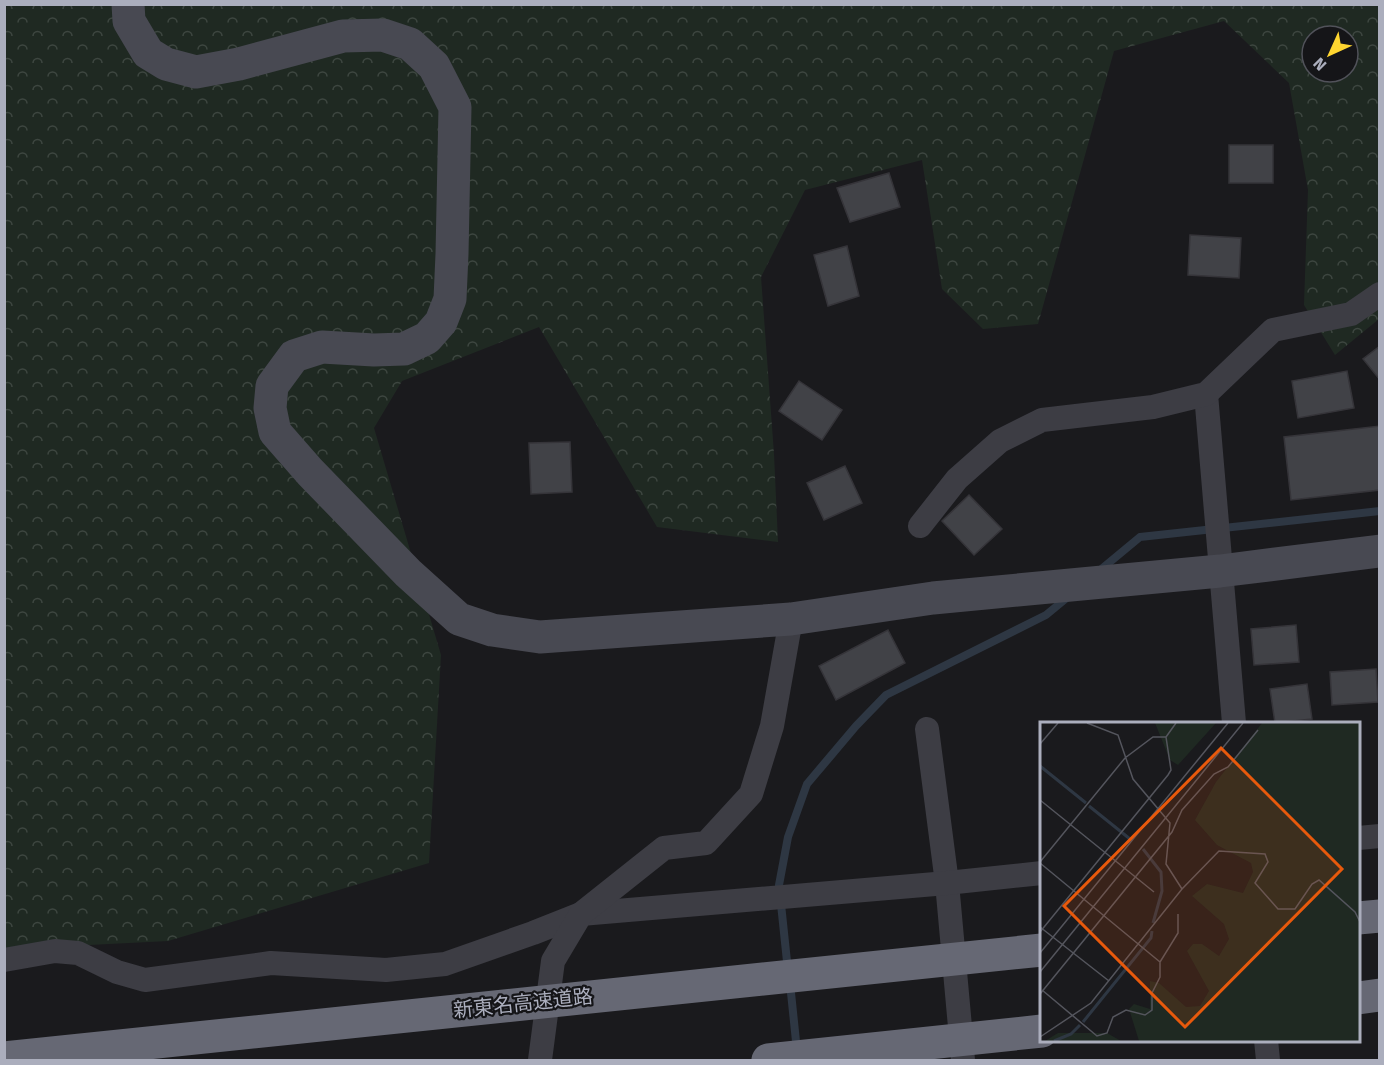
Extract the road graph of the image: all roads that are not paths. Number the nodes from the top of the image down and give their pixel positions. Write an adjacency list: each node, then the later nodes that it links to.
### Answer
1 (128, 4): 7 (street)
2 (1380, 294): 3 (street)
3 (1206, 394): 4 (street); 6 (street)
4 (920, 526)
5 (1380, 552): 6 (street)
6 (1220, 571): 7 (street); 8 (street)
7 (791, 619): 14 (street)
8 (1234, 722)
9 (927, 729): 13 (street)
10 (1380, 836): 11 (street)
11 (1360, 838)
12 (1040, 873): 13 (street)
13 (947, 884): 14 (street); 26 (street)
14 (581, 914): 18 (street); 24 (street)
15 (1380, 916): 16 (highway)
16 (1360, 918)
17 (1040, 950): 23 (highway, 新東名高速道路)
18 (4, 960)
19 (1380, 995): 20 (highway)
20 (1360, 998)
21 (1040, 1031): 25 (highway)
22 (1266, 1041): 27 (street)
23 (4, 1058)
24 (540, 1060)
25 (768, 1060)
26 (963, 1060)
27 (1268, 1060)

